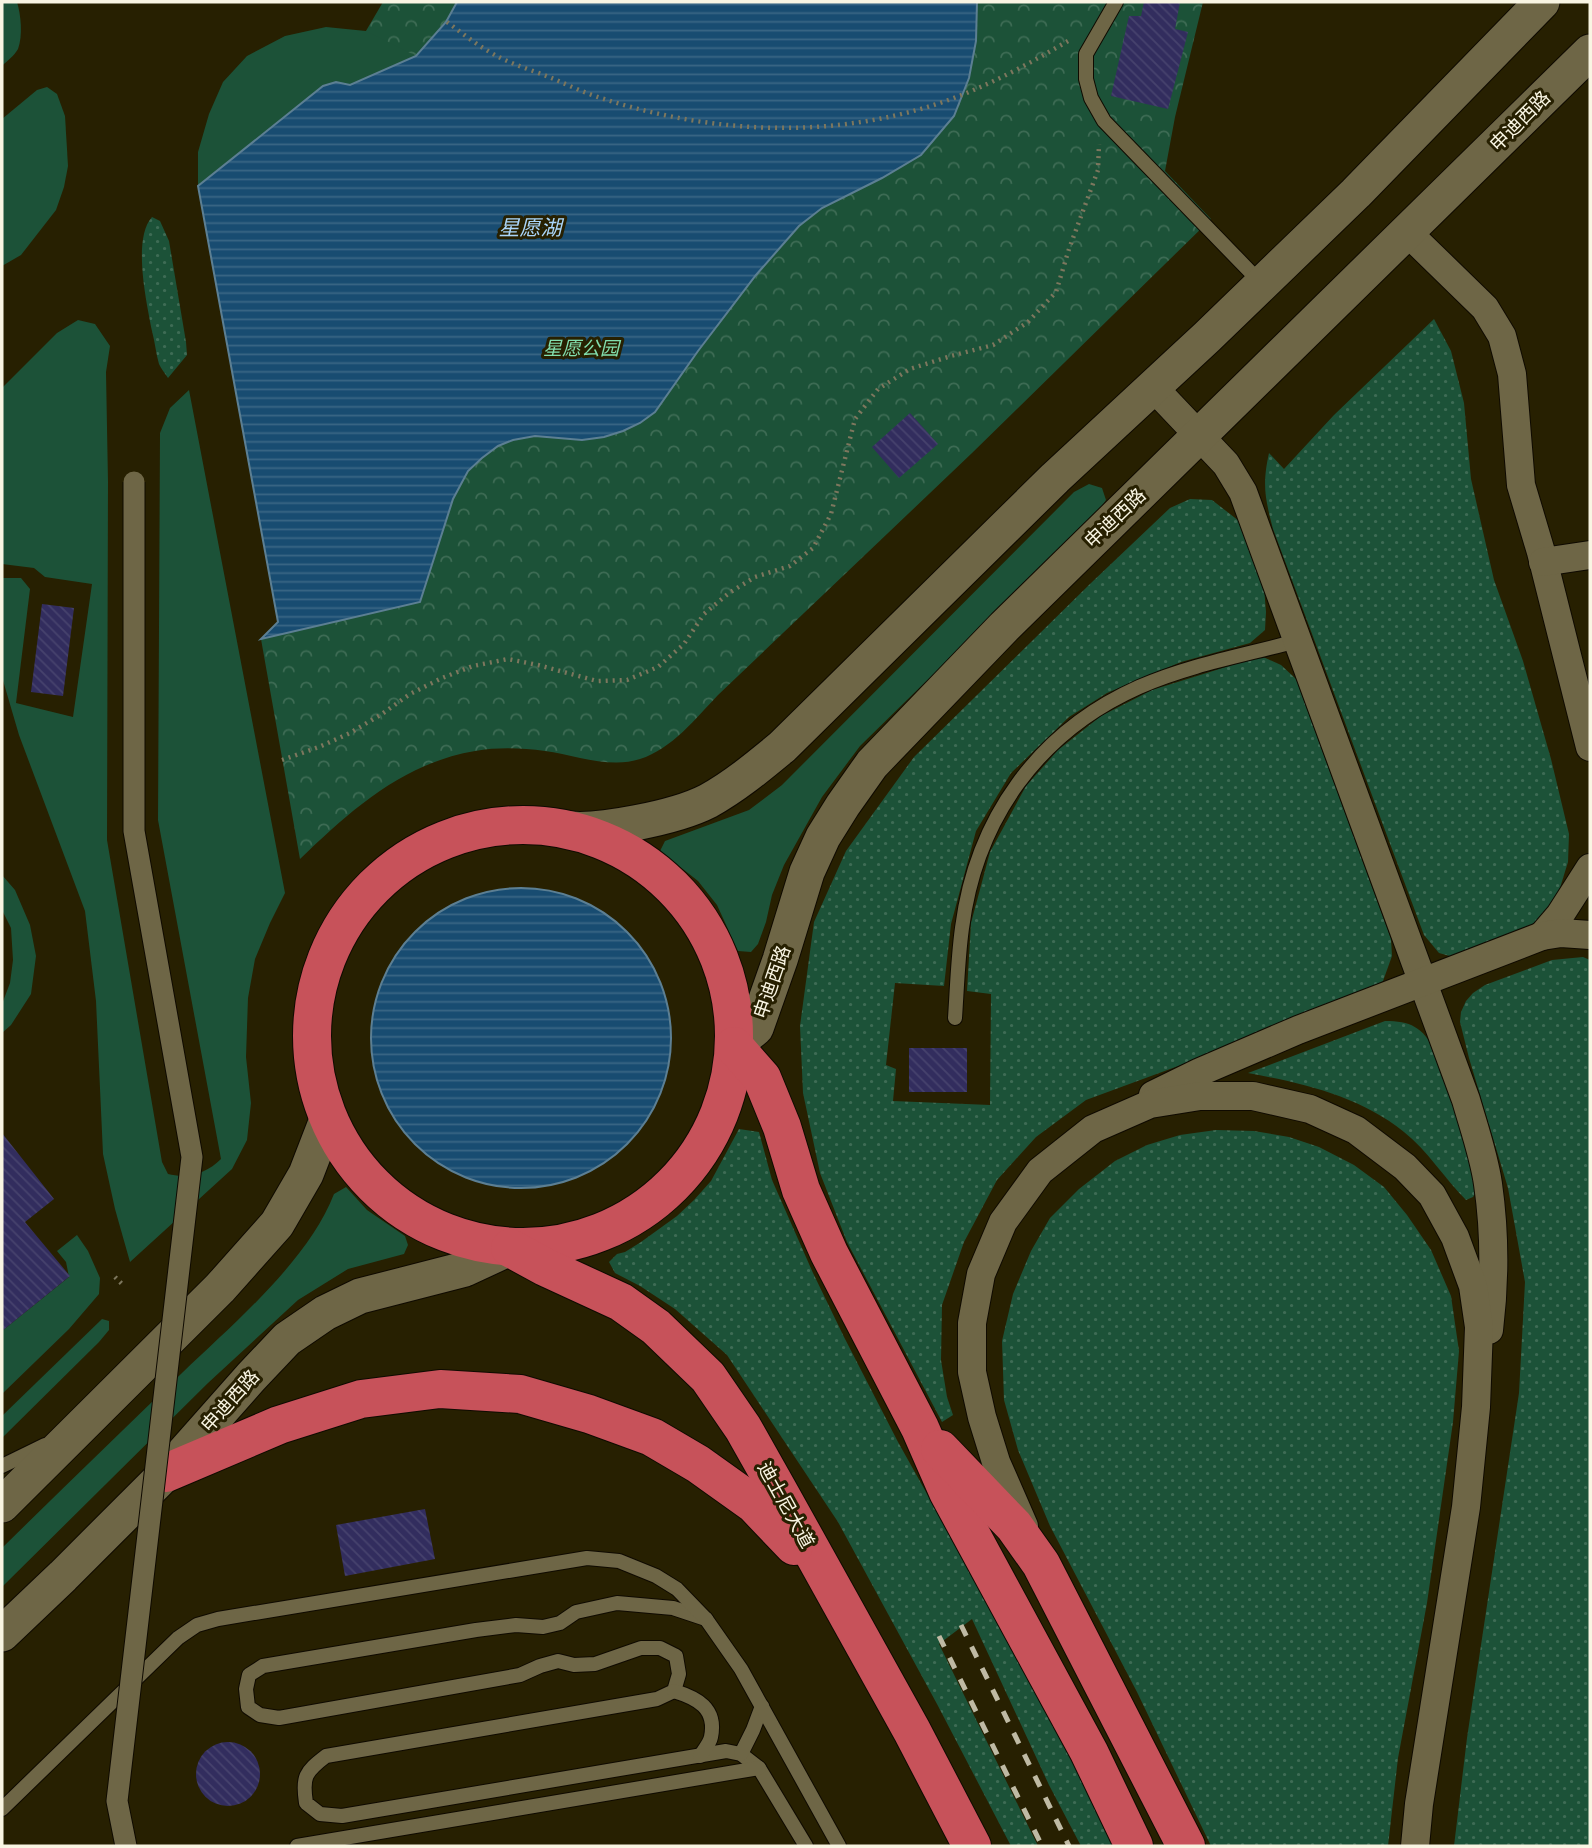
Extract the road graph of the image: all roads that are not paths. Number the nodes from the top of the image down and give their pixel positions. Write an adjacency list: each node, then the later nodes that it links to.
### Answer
1 (1116, 2): 5 (lane)
2 (1542, 2): 5 (street)
3 (1590, 52): 4 (street, 申迪西路)
4 (1407, 232): 7 (street, 申迪西路); 10 (street)
5 (1262, 284): 6 (street)
6 (1153, 387): 7 (street); 13 (street)
7 (1199, 436): 11 (street); 19 (street, 申迪西路)
8 (134, 482): 39 (street, bridge)
9 (1590, 555): 10 (street)
10 (1543, 562): 12 (street)
11 (1297, 641): 17 (street); 18 (lane)
12 (1590, 747)
13 (562, 828): 19 (highway); 20 (highway)
14 (1590, 867): 16 (street)
15 (1590, 935): 16 (street)
16 (1542, 936): 17 (street)
17 (1423, 983): 21 (street); 28 (street)
18 (955, 1018)
19 (734, 1046): 22 (highway); 23 (highway)
20 (328, 1117): 22 (highway); 24 (street)
21 (1093, 1129): 28 (street); 29 (street)
22 (510, 1248): 26 (street, 申迪西路); 30 (highway, 迪士尼大道)
23 (920, 1428): 29 (highway); 44 (highway)
24 (78, 1429): 25 (lane); 27 (street)
25 (2, 1466)
26 (166, 1473): 30 (highway); 32 (street, 申迪西路)
27 (2, 1505)
28 (1466, 1507): 46 (street)
29 (1041, 1564): 45 (highway)
30 (829, 1584): 43 (highway, 迪士尼大道)
31 (706, 1619): 33 (lane); 34 (lane); 38 (lane)
32 (2, 1634)
33 (674, 1691): 36 (lane); 36 (lane)
34 (762, 1706): 35 (lane); 42 (lane)
35 (741, 1754): 36 (lane); 37 (lane)
36 (700, 1756)
37 (759, 1768): 40 (lane); 41 (lane)
38 (2, 1809)
39 (126, 1846)
40 (297, 1846)
41 (806, 1846)
42 (839, 1846)
43 (972, 1846)
44 (1134, 1846)
45 (1186, 1846)
46 (1415, 1846)

